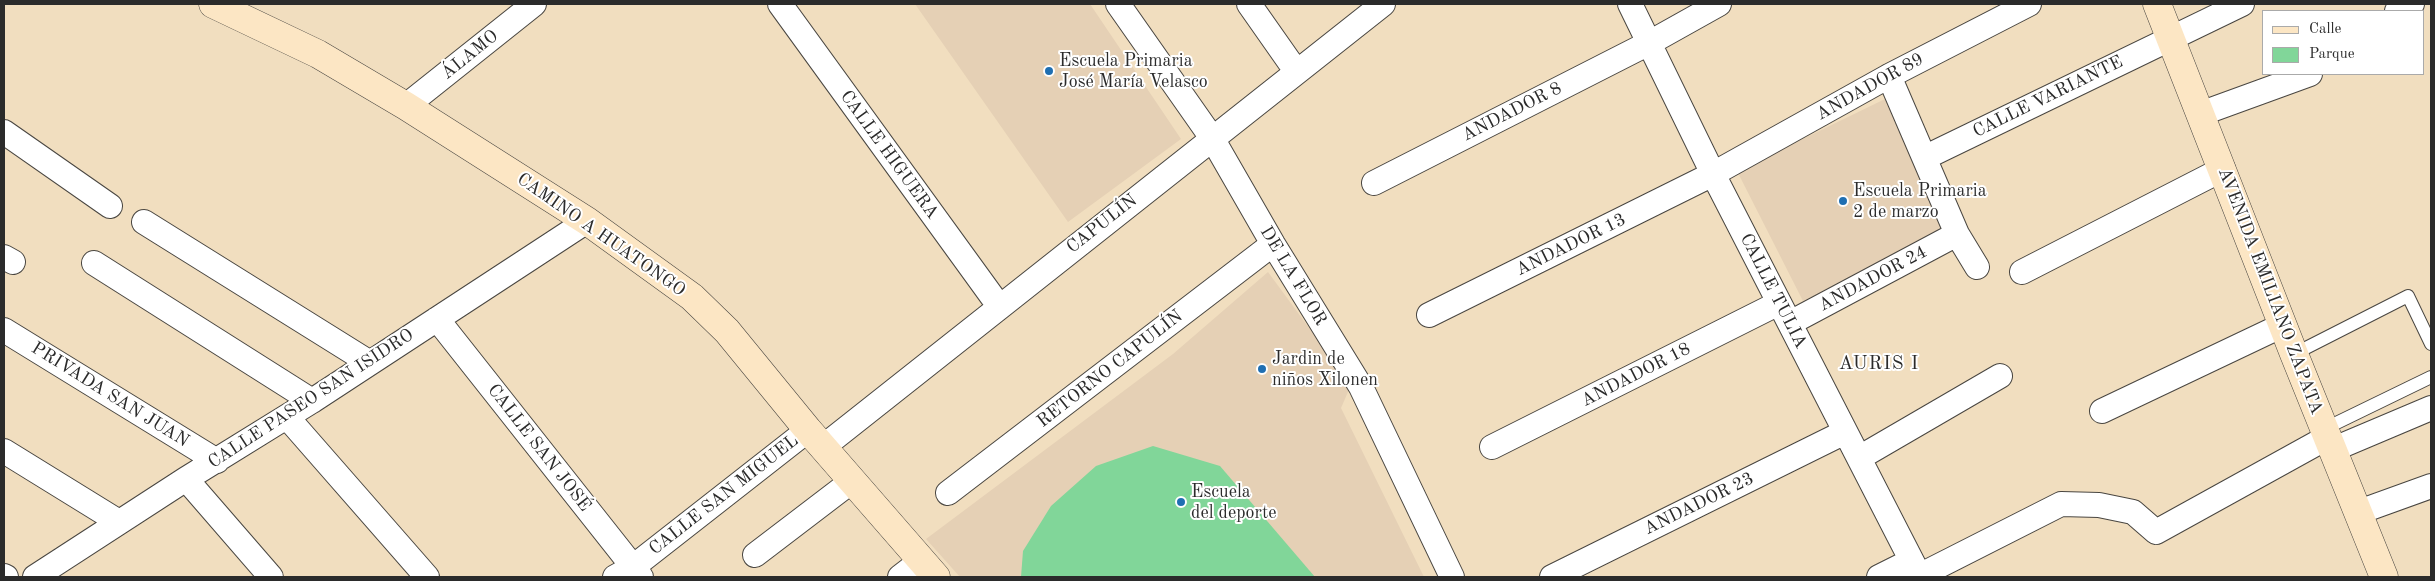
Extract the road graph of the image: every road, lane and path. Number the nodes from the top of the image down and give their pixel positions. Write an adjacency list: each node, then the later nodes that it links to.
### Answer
1 (213, 4): 19 (main road, CAMINO A HUATONGO)
2 (534, 4): 19 (street, ÁLAMO)
3 (780, 4): 35 (street, CALLE HIGUERA)
4 (1118, 4): 22 (street, DE LA FLOR)
5 (1250, 4): 16 (street)
6 (1383, 4): 16 (street, CAPULÍN)
7 (1630, 4): 15 (street, CALLE TULIA)
8 (1719, 4): 15 (street, ANDADOR 8)
9 (2029, 4): 18 (street, ANDADOR 89)
10 (2157, 4): 14 (main road, AVENIDA EMILIANO ZAPATA)
11 (2242, 4): 14 (street, CALLE VARIANTE)
12 (2412, 4): 13 (street)
13 (2399, 10)
14 (2171, 38): 20 (main road, AVENIDA EMILIANO ZAPATA); 23 (street, CALLE VARIANTE)
15 (1651, 42): 25 (street, CALLE TULIA); 26 (street, ANDADOR 8)
16 (1296, 71): 22 (street, CAPULÍN)
17 (2307, 75): 20 (street)
18 (1889, 76): 23 (street); 25 (street, ANDADOR 89)
19 (406, 106): 28 (main road, CAMINO A HUATONGO)
20 (2200, 114): 24 (main road, AVENIDA EMILIANO ZAPATA)
21 (4, 132): 27 (street)
22 (1212, 138): 31 (street, DE LA FLOR); 35 (street, CAPULÍN)
23 (1926, 157): 30 (street)
24 (2222, 169): 34 (street); 39 (main road, AVENIDA EMILIANO ZAPATA)
25 (1713, 174): 36 (street, CALLE TULIA); 37 (street, ANDADOR 13)
26 (1374, 182)
27 (110, 206)
28 (587, 221): 38 (street, CALLE PASEO SAN ISIDRO); 51 (main road, CAMINO A HUATONGO)
29 (144, 222): 43 (street)
30 (1957, 234): 33 (street); 36 (street, ANDADOR 24)
31 (1272, 244): 60 (street, RETORNO CAPULÍN); 71 (street, DE LA FLOR)
32 (94, 263): 46 (street)
33 (1977, 267)
34 (2022, 272)
35 (999, 306): 51 (street, CAPULÍN)
36 (1785, 313): 50 (street, CALLE TULIA); 53 (street, ANDADOR 18)
37 (1429, 315)
38 (437, 319): 43 (street, CALLE PASEO SAN ISIDRO); 66 (street, CALLE SAN JOSÉ)
39 (2283, 325): 42 (main road, AVENIDA EMILIANO ZAPATA); 48 (street)
40 (4, 330): 56 (street, PRIVADA SAN JUAN)
41 (2431, 344): 42 (lane)
42 (2294, 354): 52 (main road, AVENIDA EMILIANO ZAPATA)
43 (370, 364): 46 (street, CALLE PASEO SAN ISIDRO)
44 (2000, 376): 55 (street)
45 (2431, 377): 52 (lane)
46 (312, 401): 49 (street, CALLE PASEO SAN ISIDRO)
47 (2431, 408): 52 (street)
48 (2102, 411)
49 (287, 417): 56 (street, CALLE PASEO SAN ISIDRO); 69 (street)
50 (1845, 432): 55 (street, CALLE TULIA); 72 (street, ANDADOR 23)
51 (815, 438): 58 (main road, CAMINO A HUATONGO); 66 (street, CALLE SAN MIGUEL)
52 (2329, 439): 61 (main road, AVENIDA EMILIANO ZAPATA); 65 (street)
53 (1492, 447)
54 (4, 452): 62 (street)
55 (1859, 458): 65 (street, CALLE TULIA)
56 (217, 461): 57 (street, CALLE PASEO SAN ISIDRO)
57 (186, 479): 62 (street, CALLE PASEO SAN ISIDRO); 68 (street)
58 (852, 481): 63 (street); 64 (main road, CAMINO A HUATONGO)
59 (2431, 486): 61 (street)
60 (948, 493)
61 (2360, 512): 74 (main road, AVENIDA EMILIANO ZAPATA)
62 (120, 522): 67 (street, CALLE PASEO SAN ISIDRO)
63 (755, 555)
64 (929, 569): 70 (street)
65 (1917, 571): 73 (street)
66 (630, 574)
67 (41, 576)
68 (271, 577)
69 (427, 577)
70 (900, 577)
71 (1452, 577)
72 (1552, 577)
73 (1879, 577)
74 (2383, 577)

